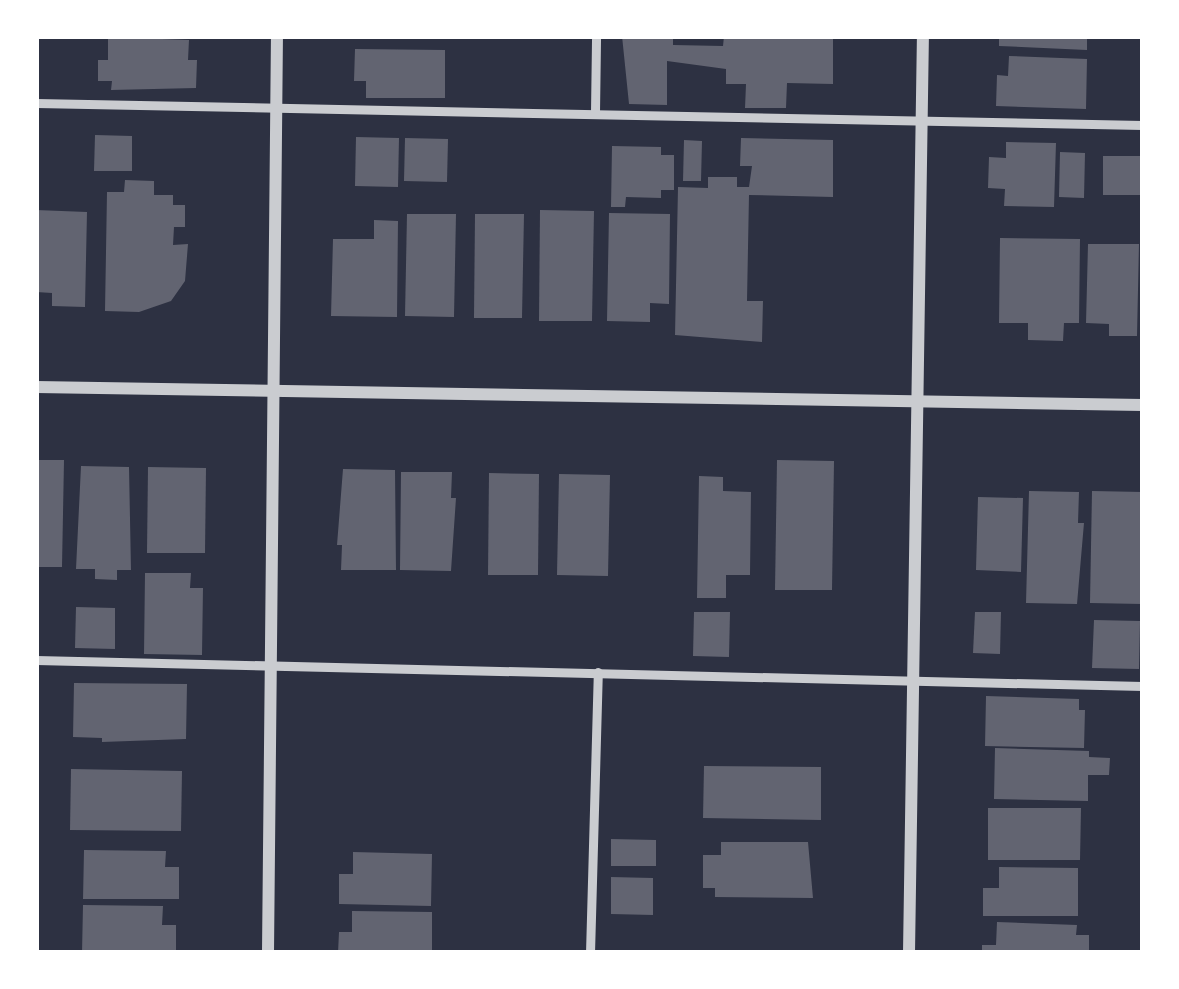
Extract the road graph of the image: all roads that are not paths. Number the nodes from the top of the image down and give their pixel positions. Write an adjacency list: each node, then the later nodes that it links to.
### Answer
1 (277, 36): 5 (street)
2 (596, 36): 6 (lane)
3 (923, 36): 7 (street)
4 (36, 103): 5 (lane)
5 (276, 106): 6 (lane); 10 (street)
6 (595, 112): 7 (lane)
7 (922, 118): 8 (lane); 11 (street)
8 (1143, 125)
9 (36, 387): 10 (street)
10 (272, 390): 11 (street); 14 (street)
11 (917, 402): 12 (street); 16 (street)
12 (1143, 405)
13 (36, 660): 14 (lane)
14 (270, 664): 15 (lane); 18 (street)
15 (598, 672): 16 (lane); 19 (lane)
16 (913, 681): 17 (lane); 20 (street)
17 (1143, 686)
18 (268, 953)
19 (590, 953)
20 (909, 953)

